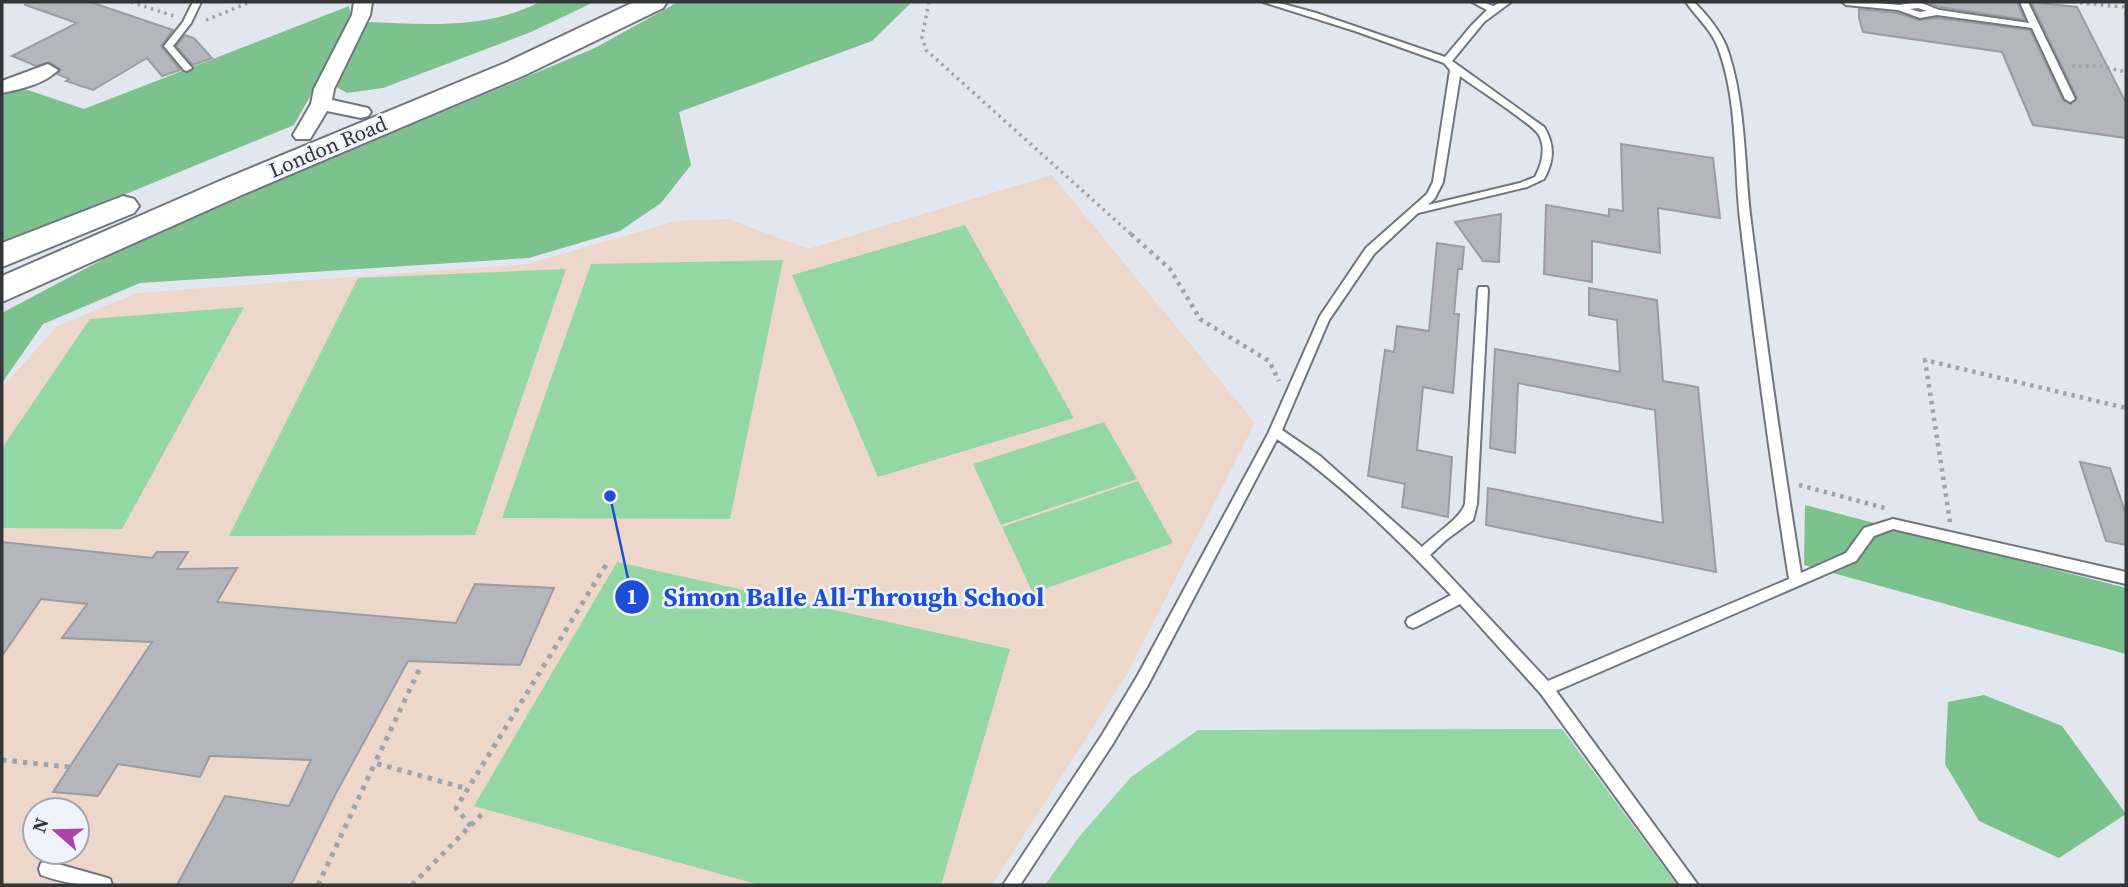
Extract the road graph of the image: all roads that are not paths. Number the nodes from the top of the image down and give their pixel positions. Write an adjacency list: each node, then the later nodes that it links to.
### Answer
1 (197, 2): 15 (lane)
2 (363, 2): 19 (street)
3 (617, 2): 20 (highway, London Road)
4 (654, 2): 24 (highway, London Road)
5 (1267, 2): 14 (lane)
6 (1476, 2): 12 (lane)
7 (1507, 2): 12 (lane)
8 (1690, 2): 29 (lane)
9 (1846, 2): 11 (lane)
10 (2024, 2): 13 (lane)
11 (1899, 8): 13 (lane)
12 (1492, 9): 14 (lane)
13 (2035, 26): 18 (lane)
14 (1451, 65): 22 (lane); 22 (lane)
15 (187, 68)
16 (48, 69): 17 (street)
17 (2, 87)
18 (2070, 99)
19 (321, 104): 20 (street); 21 (street)
20 (361, 112): 21 (highway, London Road)
21 (303, 135): 23 (highway, London Road)
22 (1416, 211): 26 (lane)
23 (2, 256)
24 (2, 290)
25 (1483, 290): 27 (lane)
26 (1276, 432): 27 (lane); 35 (lane)
27 (1422, 555): 30 (lane)
28 (2126, 578): 29 (lane)
29 (1796, 582): 32 (lane)
30 (1462, 596): 31 (lane); 32 (lane)
31 (1413, 622)
32 (1546, 689): 36 (lane)
33 (47, 869): 34 (lane)
34 (104, 885)
35 (1011, 885)
36 (1690, 885)

